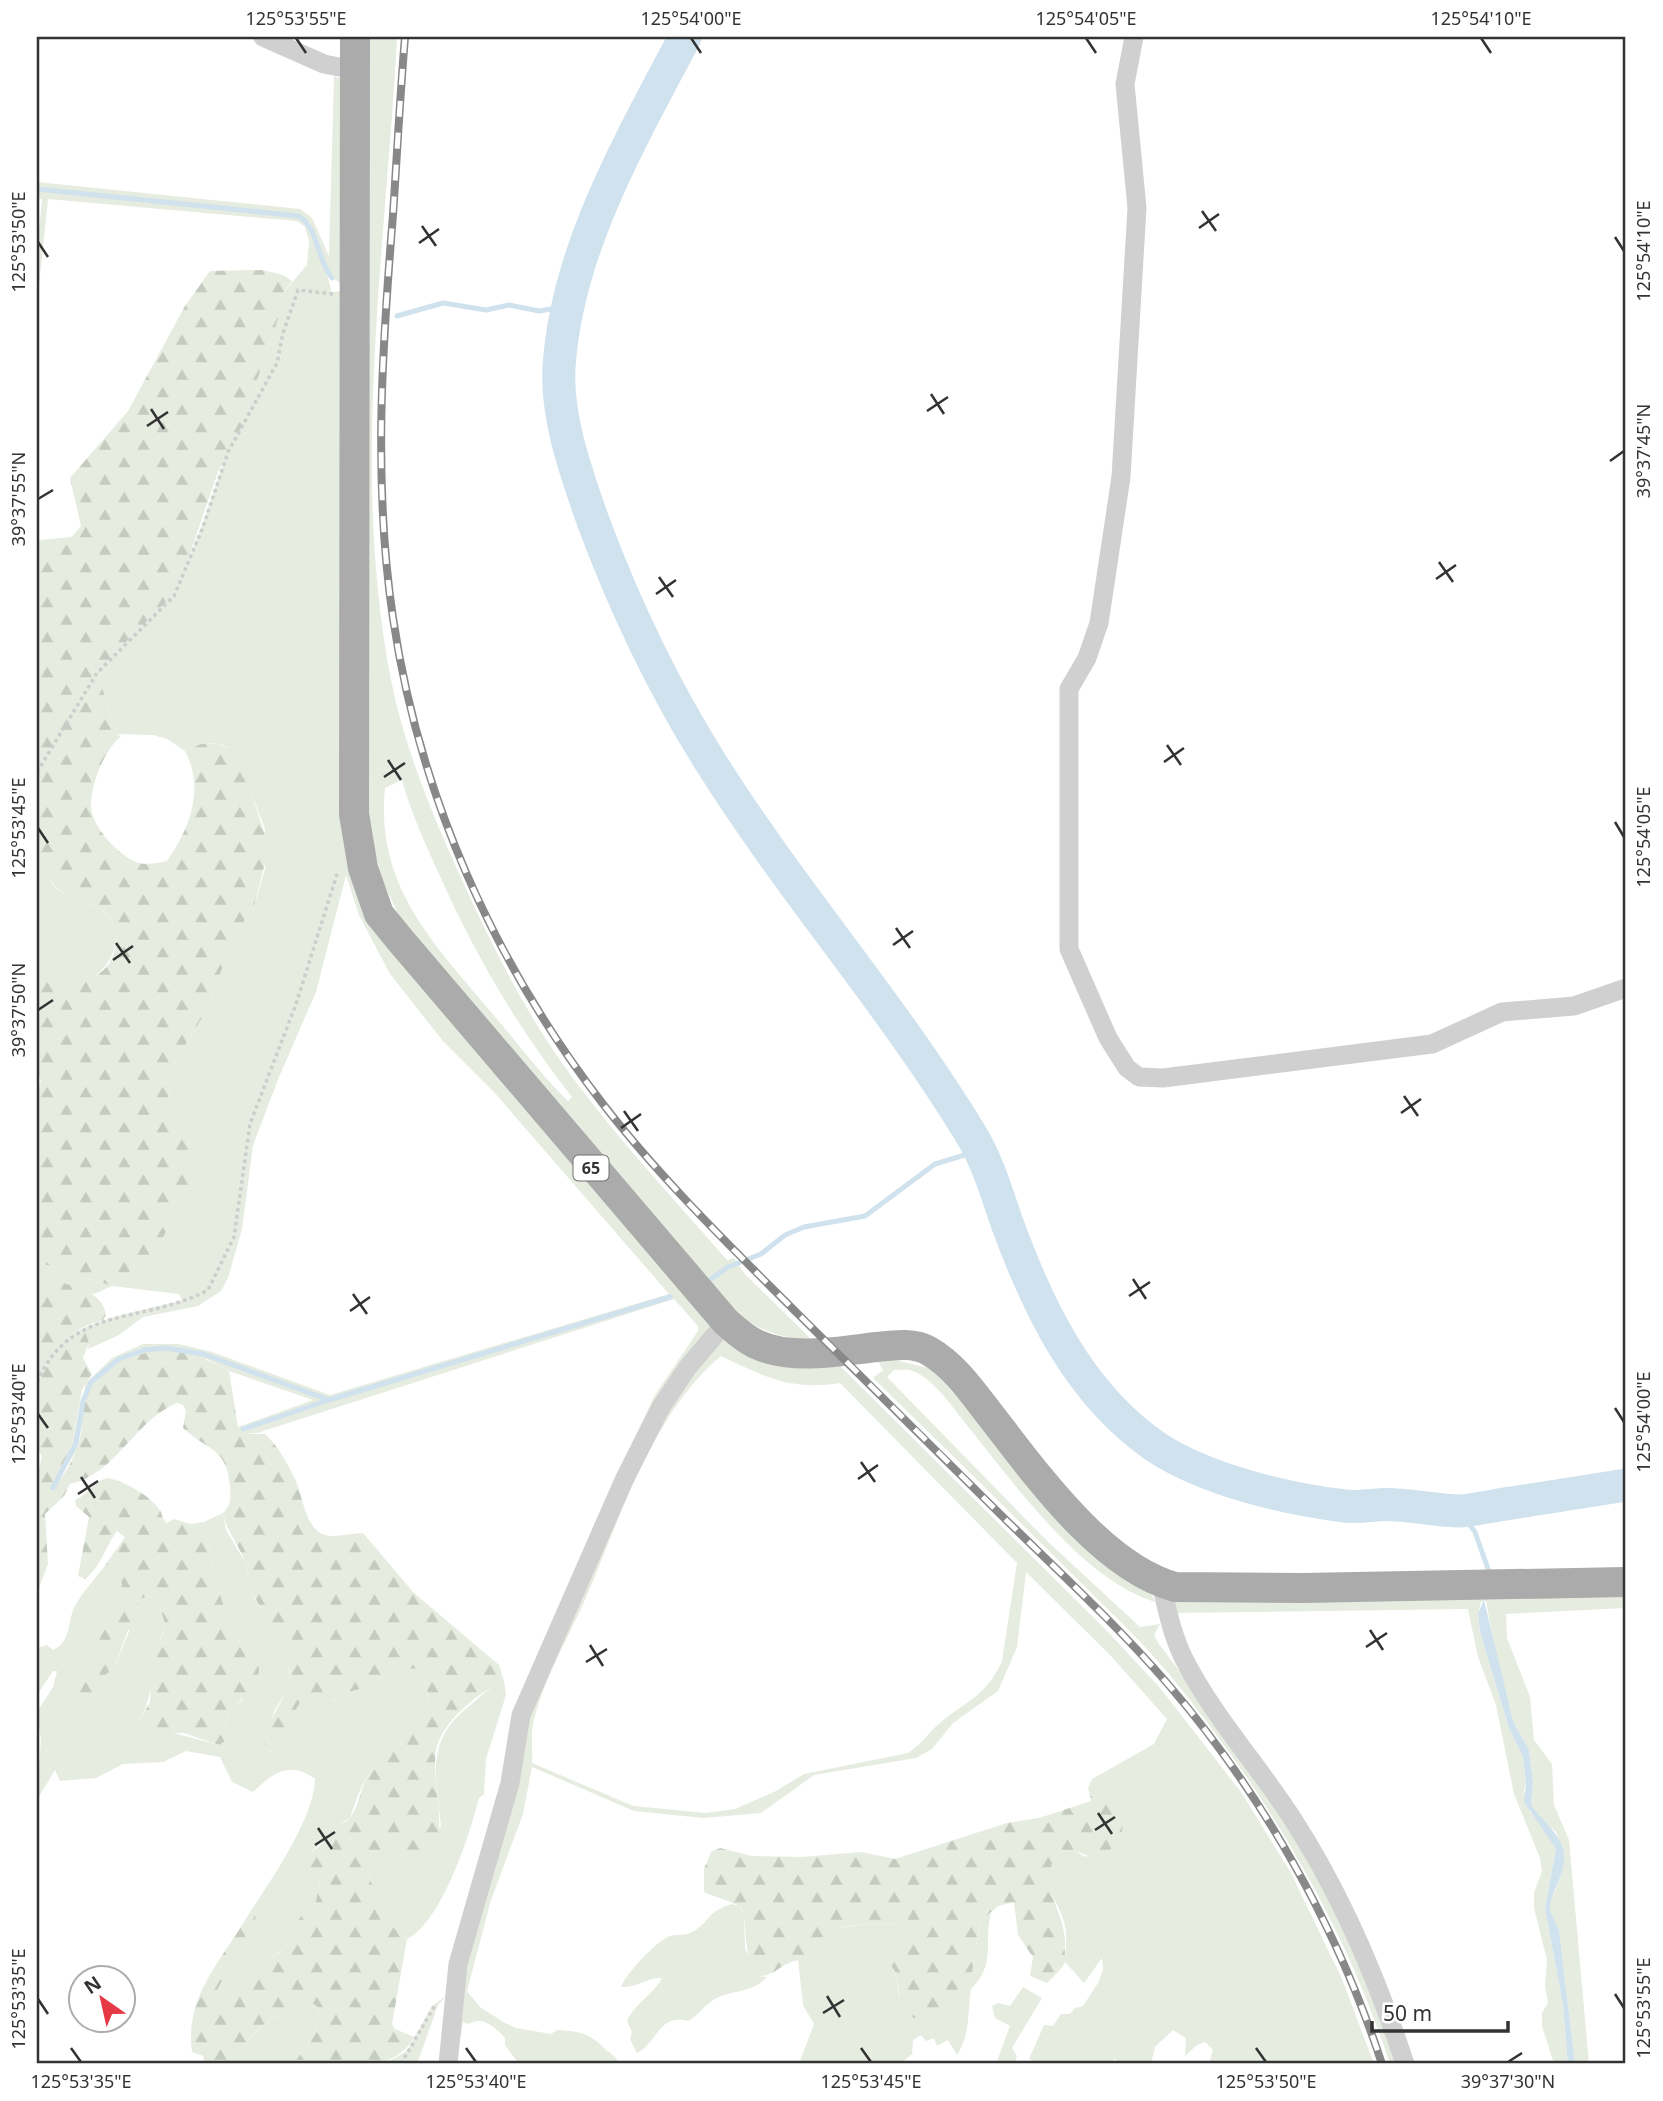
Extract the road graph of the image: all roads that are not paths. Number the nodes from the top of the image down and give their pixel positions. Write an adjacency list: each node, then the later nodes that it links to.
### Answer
1 (263, 37): 4 (street)
2 (355, 37): 4 (main road, 65)
3 (1133, 37): 5 (street)
4 (354, 70): 6 (main road, 65)
5 (1626, 988)
6 (726, 1322): 8 (main road, 65); 9 (street)
7 (1626, 1581): 8 (main road, 65)
8 (1161, 1583): 10 (street)
9 (448, 2064)
10 (1405, 2064)

